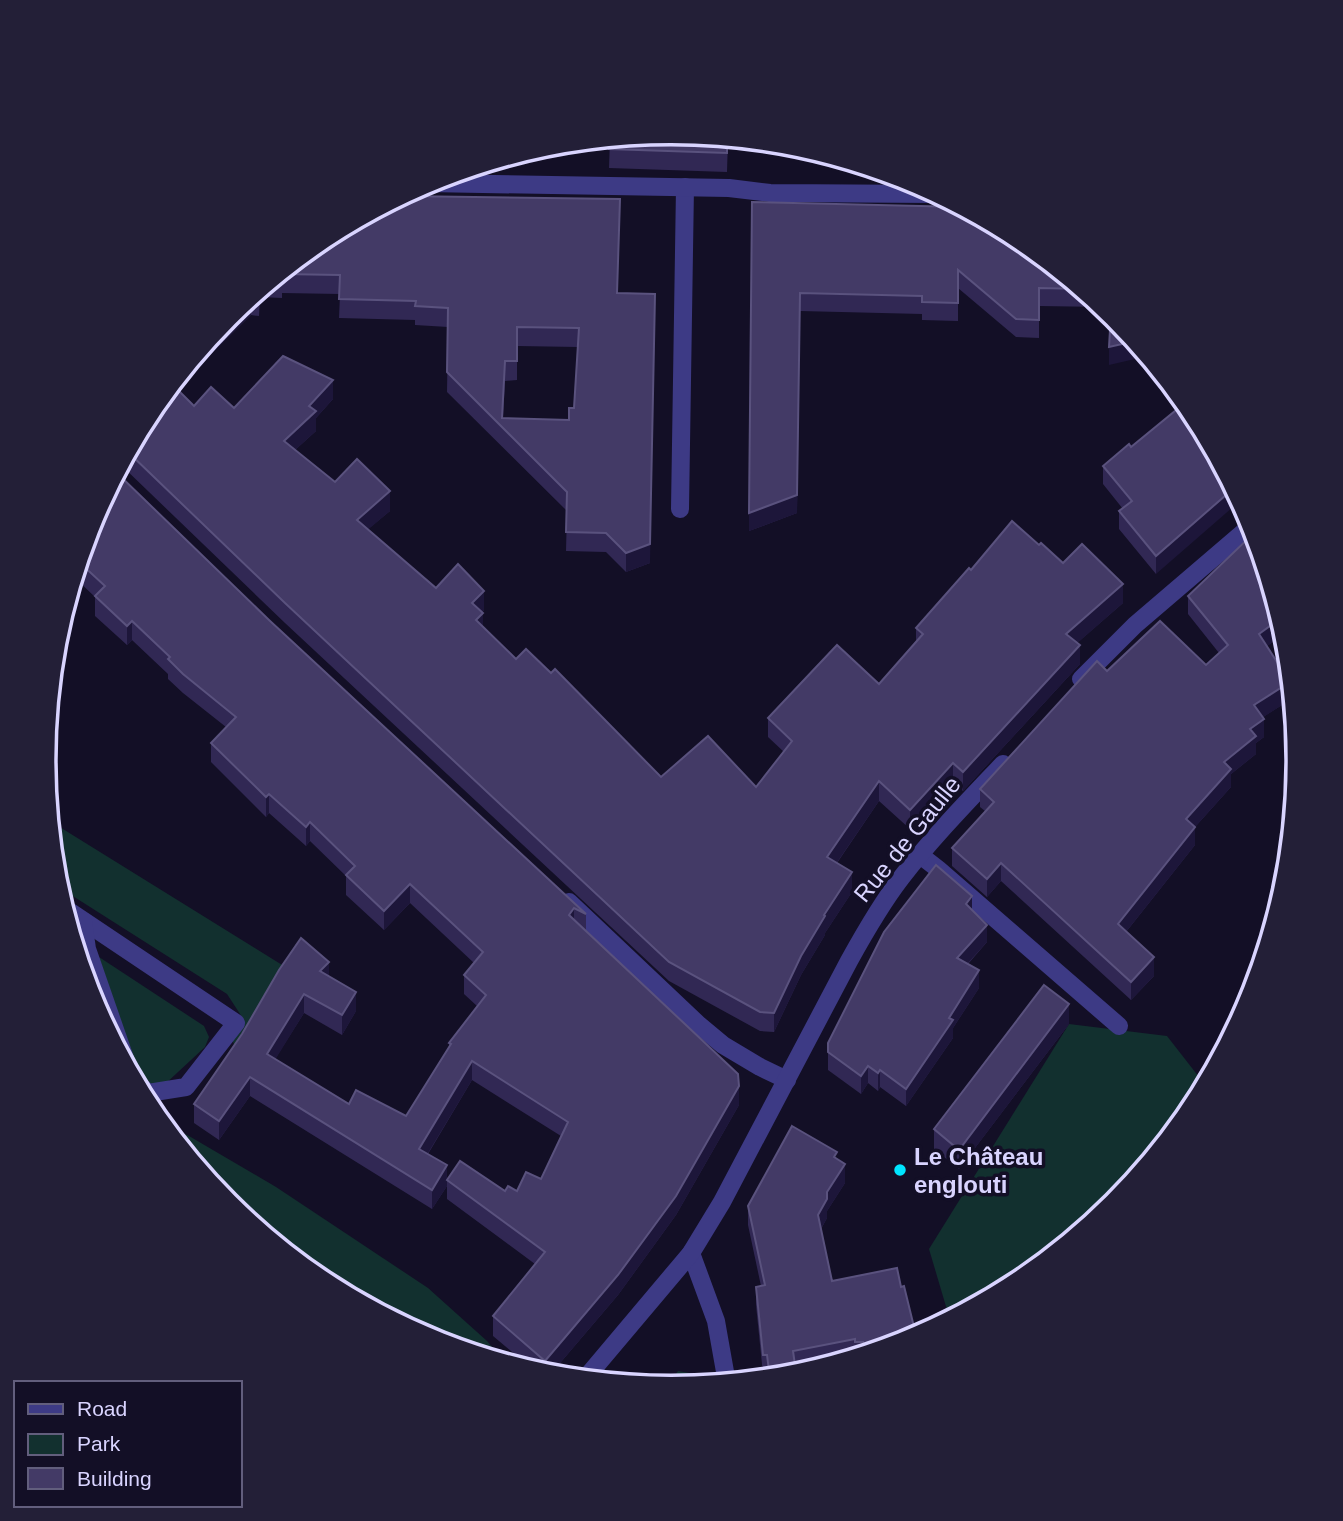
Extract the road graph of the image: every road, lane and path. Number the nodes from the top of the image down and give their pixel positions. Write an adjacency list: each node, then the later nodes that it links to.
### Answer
1 (459, 183): 2 (street)
2 (685, 187): 3 (street); 4 (street)
3 (911, 194)
4 (680, 509)
5 (1243, 533): 6 (street)
6 (1067, 694)
7 (1014, 751): 8 (street, Rue de Gaulle)
8 (920, 855): 15 (street); 16 (street, Rue de Gaulle)
9 (554, 888): 16 (street)
10 (76, 915): 11 (street)
11 (83, 920): 12 (street); 17 (street)
12 (86, 948)
13 (87, 953): 14 (street)
14 (95, 973)
15 (1119, 1026)
16 (787, 1080): 18 (street, Rue de Gaulle)
17 (154, 1092)
18 (691, 1253): 19 (street, Rue de Gaulle); 20 (street)
19 (592, 1371)
20 (725, 1374)

